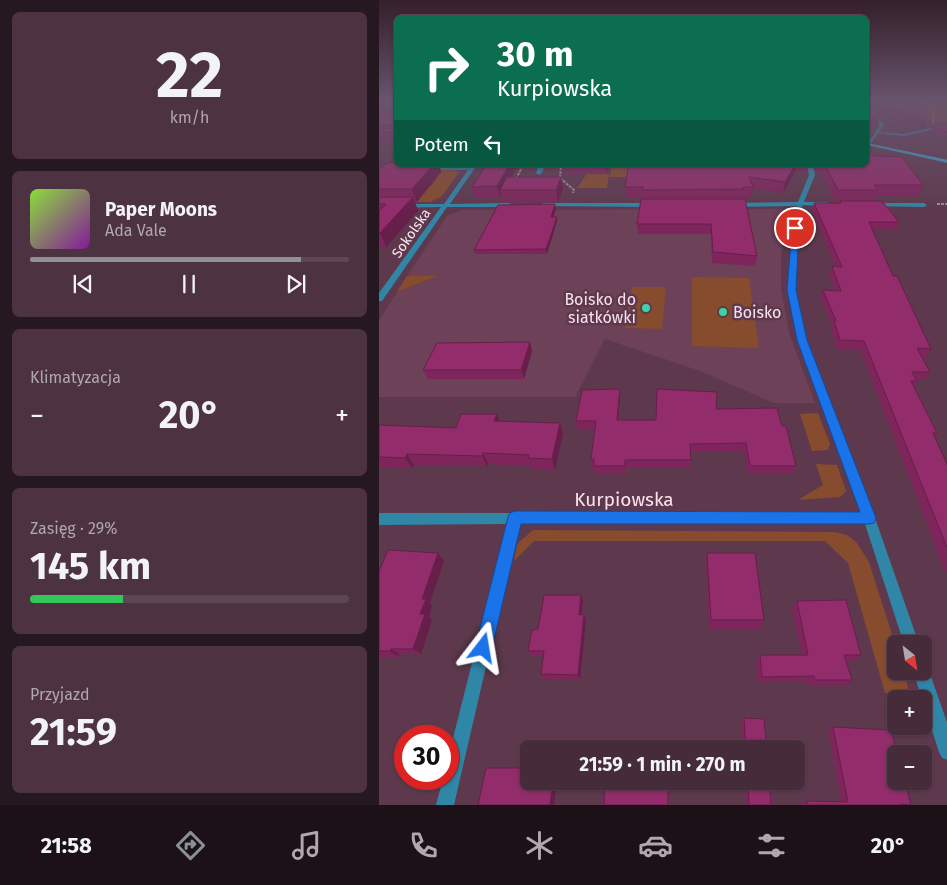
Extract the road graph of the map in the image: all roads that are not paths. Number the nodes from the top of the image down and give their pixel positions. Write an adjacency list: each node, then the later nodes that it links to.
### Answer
1 (869, 144): 2 (street)
2 (947, 162)
3 (473, 167): 6 (street); 17 (street, Sokolska)
4 (541, 167): 7 (street)
5 (810, 167): 8 (street)
6 (417, 168)
7 (539, 173)
8 (800, 204): 9 (street); 15 (street); 20 (street)
9 (835, 204)
10 (865, 204): 11 (street)
11 (924, 204)
12 (512, 205): 17 (street)
13 (541, 205): 14 (street)
14 (667, 205)
15 (724, 205)
16 (379, 206): 17 (street)
17 (445, 206): 18 (street, Sokolska)
18 (379, 299)
19 (515, 517): 20 (street, Kurpiowska); 21 (street, Kurpiowska); 25 (street)
20 (869, 518): 22 (street)
21 (379, 519)
22 (909, 635)
23 (924, 680): 24 (street)
24 (947, 752)
25 (445, 805)

